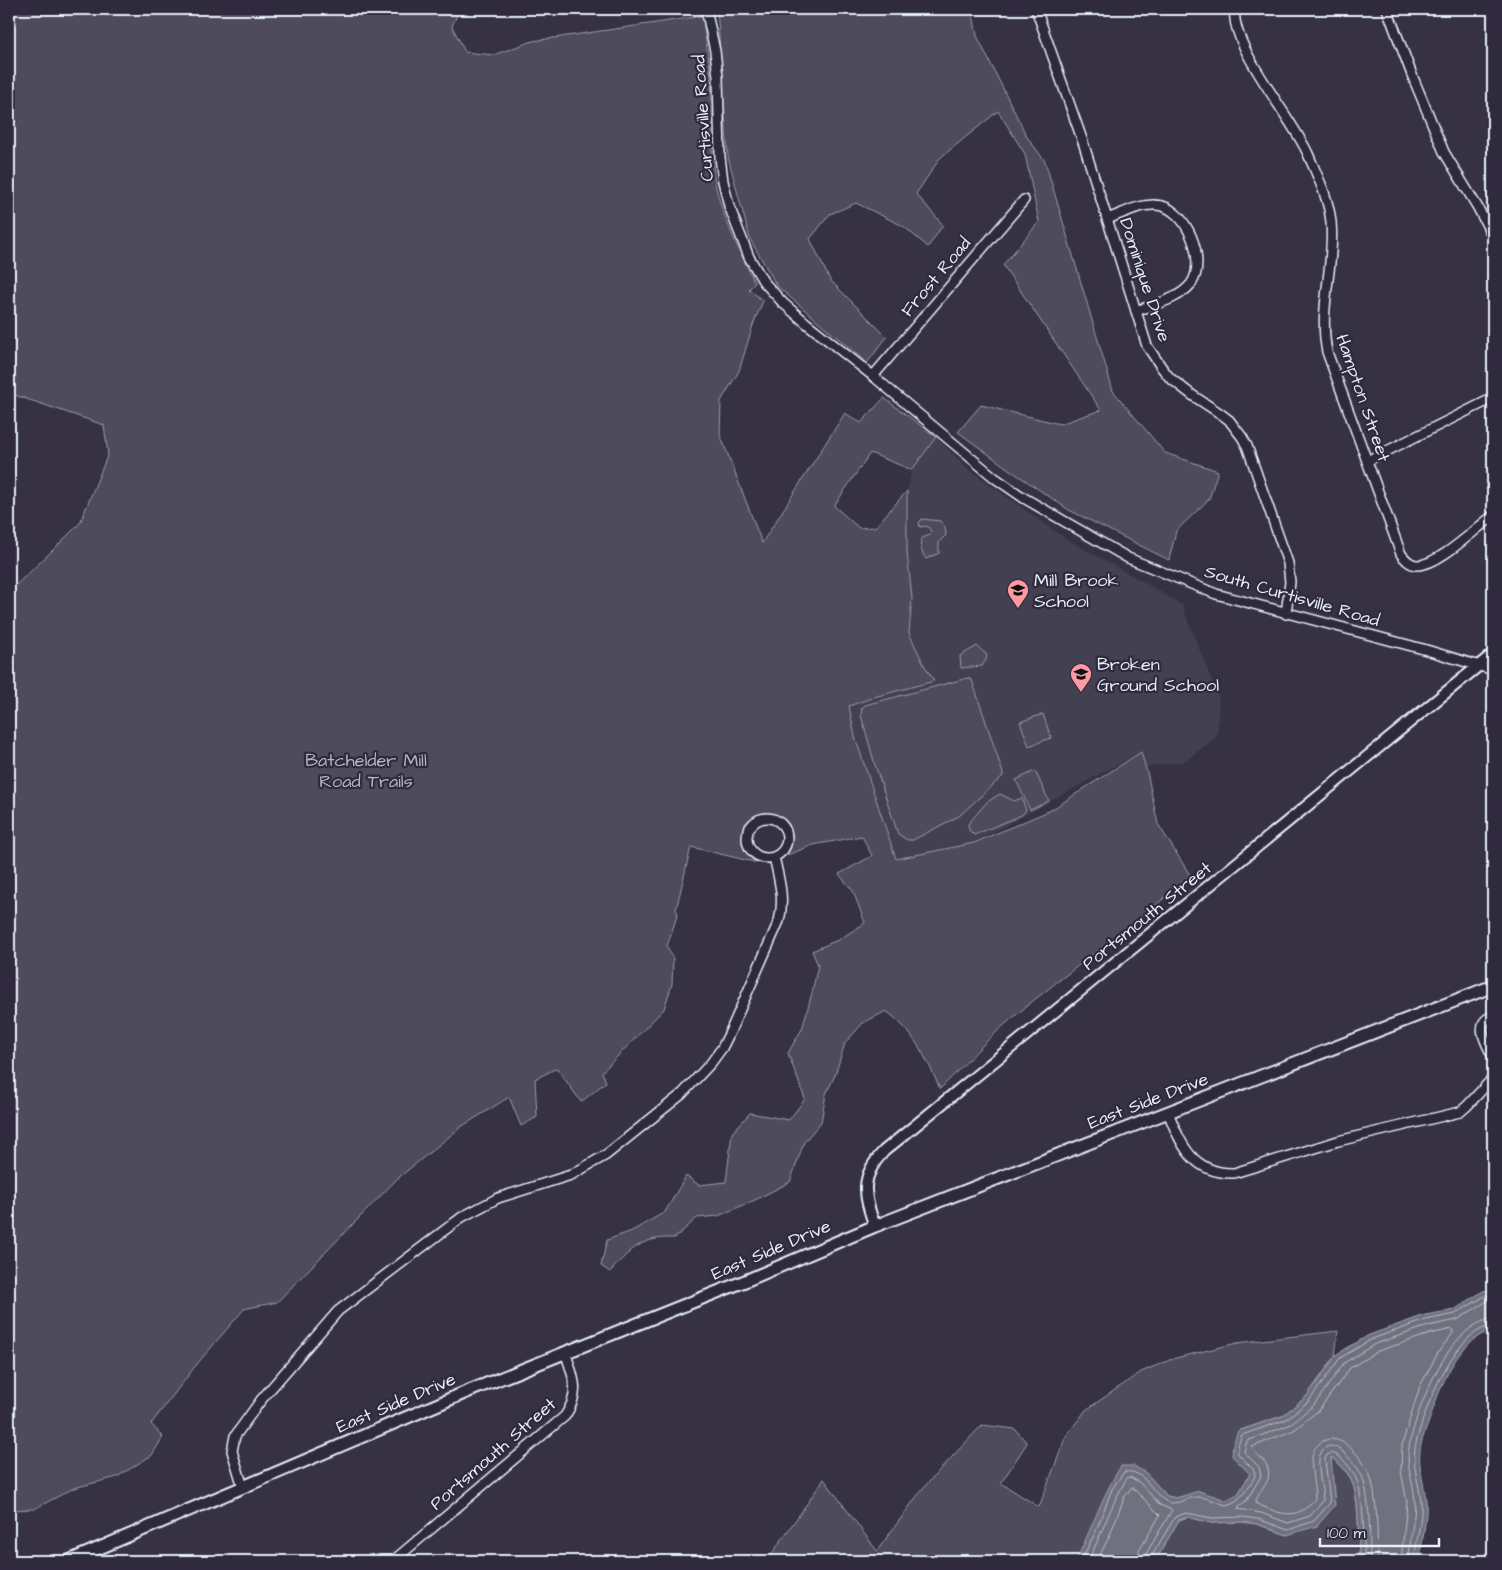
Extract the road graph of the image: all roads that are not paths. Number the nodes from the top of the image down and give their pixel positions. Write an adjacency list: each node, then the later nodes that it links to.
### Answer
1 (706, 9): 9 (street, Curtisville Road)
2 (1036, 9): 6 (street, Dominique Drive)
3 (1235, 9): 11 (street, Hampton Street)
4 (1387, 9): 7 (street)
5 (1024, 200): 9 (street, Frost Road)
6 (1107, 219): 8 (street, Dominique Drive); 8 (street)
7 (1493, 237)
8 (1136, 310): 13 (street, Dominique Drive)
9 (873, 376): 13 (street, South Curtisville Road)
10 (1493, 398): 11 (street)
11 (1367, 461): 12 (street, Hampton Street)
12 (1493, 516)
13 (1286, 614): 15 (street, South Curtisville Road)
14 (1493, 654): 15 (street, Portsmouth Street)
15 (1480, 666): 16 (street, South Curtisville Road); 23 (street, Portsmouth Street)
16 (1493, 670)
17 (774, 857): 17 (street); 25 (street)
18 (1493, 986): 22 (main road, East Side Drive)
19 (1490, 1016): 20 (street)
20 (1493, 1057)
21 (1493, 1078): 22 (street)
22 (1168, 1112): 23 (main road, East Side Drive)
23 (874, 1226): 24 (main road, East Side Drive)
24 (565, 1352): 25 (main road, East Side Drive); 27 (street, Portsmouth Street)
25 (243, 1486): 26 (main road, East Side Drive)
26 (69, 1561)
27 (393, 1561)

